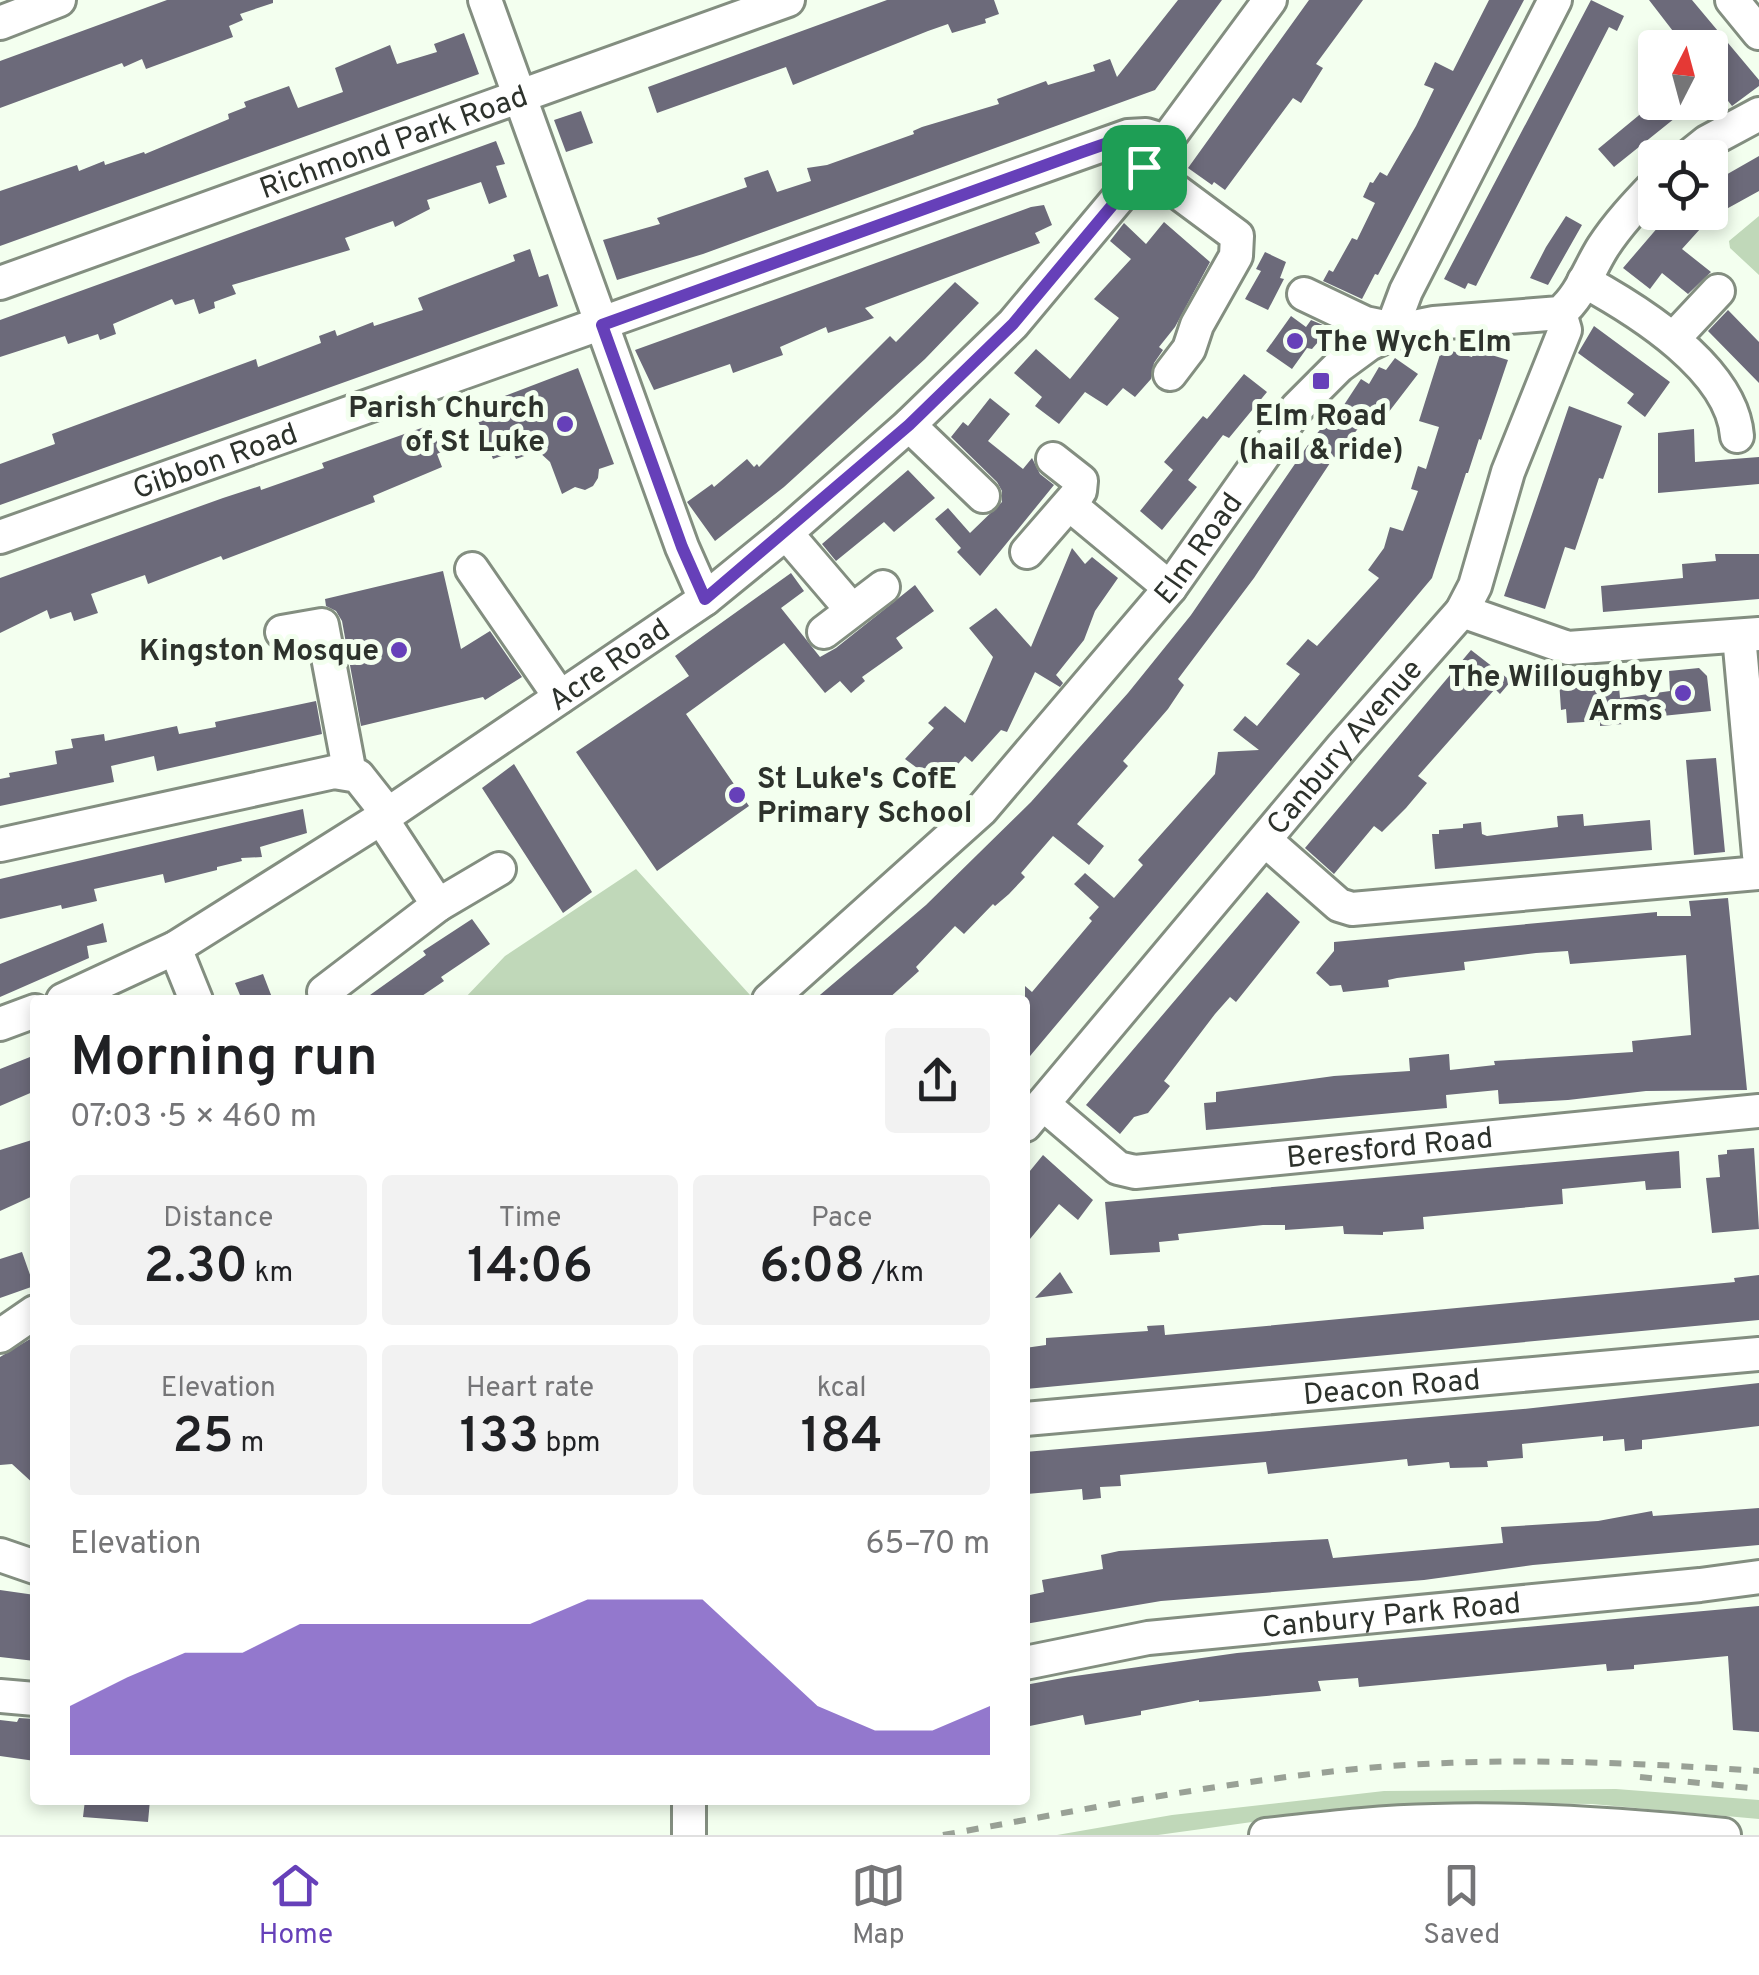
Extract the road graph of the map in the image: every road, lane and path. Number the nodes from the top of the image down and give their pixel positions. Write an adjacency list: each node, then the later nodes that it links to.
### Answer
1 (59, 0): 7 (street)
2 (485, 0): 9 (street)
3 (788, 0): 9 (street, Richmond Park Road)
4 (1270, 0): 12 (street, Acre Road)
5 (1555, 0): 21 (street)
6 (1732, 0): 8 (street)
7 (0, 22)
8 (1759, 33)
9 (520, 96): 15 (street, Richmond Park Road); 20 (street)
10 (1759, 114): 11 (street)
11 (1711, 140)
12 (1166, 141): 13 (street, Acre Road); 20 (street, Gibbon Road)
13 (1144, 167): 23 (street); 24 (street, Acre Road)
14 (1638, 204): 16 (street)
15 (0, 282)
16 (1584, 282): 19 (street); 22 (street)
17 (1718, 292): 22 (street)
18 (1304, 294): 21 (street)
19 (1560, 314): 21 (street, Elm Road); 37 (street, Canbury Avenue)
20 (602, 325): 30 (street, Gibbon Road); 35 (street)
21 (1399, 330): 34 (street, Elm Road)
22 (1674, 338): 25 (street)
23 (1170, 374)
24 (909, 425): 27 (street); 29 (street, Acre Road)
25 (1736, 436)
26 (1053, 459): 28 (street)
27 (983, 496)
28 (1070, 505): 31 (street); 34 (street)
29 (786, 533): 35 (street, Acre Road); 36 (street)
30 (0, 537)
31 (1027, 552)
32 (472, 569): 41 (street)
33 (883, 587): 36 (street)
34 (1170, 588): 54 (street, Elm Road)
35 (705, 599): 41 (street, Acre Road)
36 (851, 609): 39 (street)
37 (1462, 611): 40 (street); 44 (street, Canbury Avenue)
38 (282, 632): 42 (street)
39 (824, 632)
40 (1749, 635): 46 (street)
41 (560, 697): 43 (street, Acre Road)
42 (350, 774): 43 (street); 45 (street)
43 (385, 816): 49 (street); 50 (street, Acre Road)
44 (1265, 840): 48 (street); 58 (street, Canbury Avenue)
45 (0, 845)
46 (1759, 855)
47 (498, 869): 49 (street)
48 (1759, 873)
49 (438, 905): 51 (street)
50 (174, 948): 52 (street, Acre Road); 53 (street)
51 (324, 992)
52 (75, 995)
53 (194, 995)
54 (775, 995)
55 (30, 1012): 56 (street)
56 (0, 1024)
57 (1759, 1111): 58 (street, Beresford Road)
58 (1034, 1114)
59 (30, 1315): 60 (street)
60 (0, 1336)
61 (1759, 1354): 62 (street, Deacon Road)
62 (1030, 1420)
63 (0, 1555): 64 (street)
64 (30, 1565)
65 (1759, 1577): 66 (street, Canbury Park Road)
66 (1030, 1662)
67 (0, 1696): 68 (street)
68 (30, 1699)
69 (1266, 1835): 70 (street)
70 (1724, 1835)

